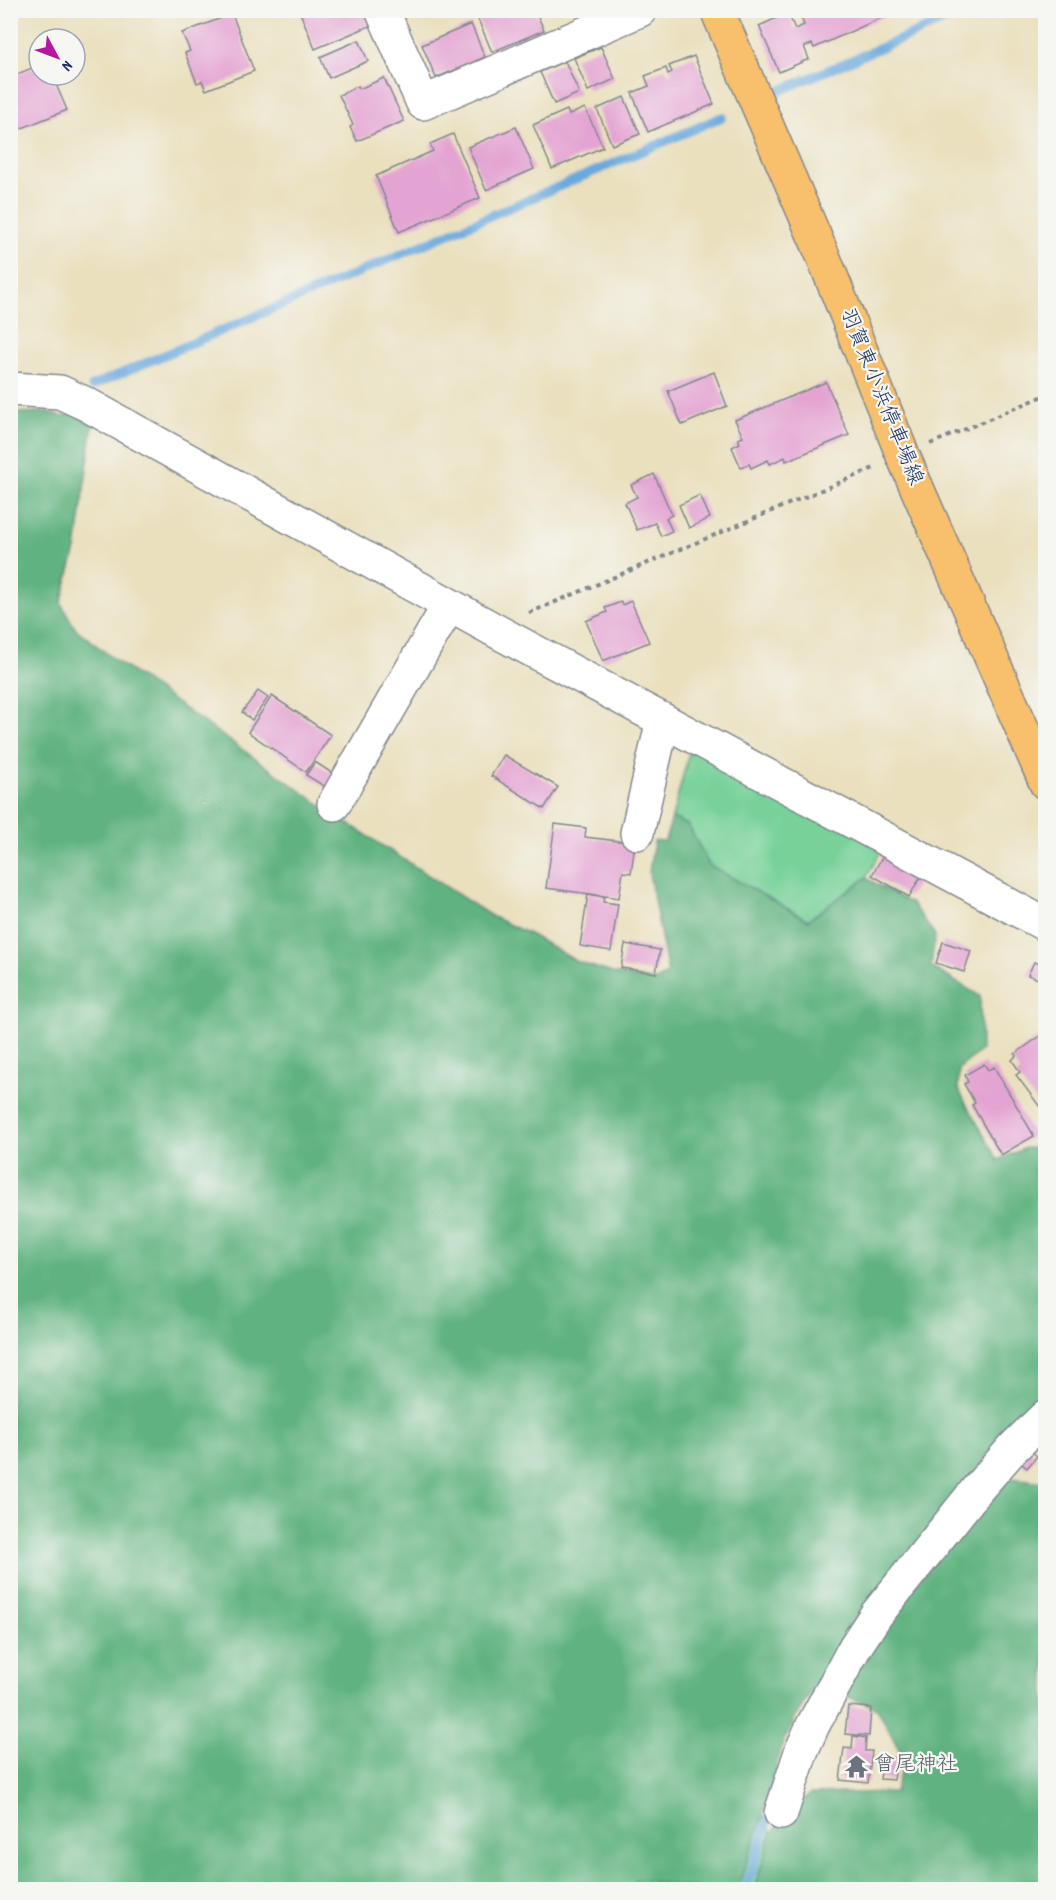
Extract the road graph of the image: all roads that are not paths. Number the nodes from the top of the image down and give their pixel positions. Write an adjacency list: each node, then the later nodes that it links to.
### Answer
1 (382, 10): 2 (street)
2 (640, 10)
3 (717, 10): 7 (main road, 羽賀東小浜停車場線)
4 (10, 389): 5 (street)
5 (449, 605): 6 (street); 8 (street)
6 (663, 720): 9 (street); 10 (street)
7 (1046, 783)
8 (334, 804)
9 (637, 833)
10 (1046, 925)
11 (1046, 1416): 12 (street)
12 (781, 1813)

